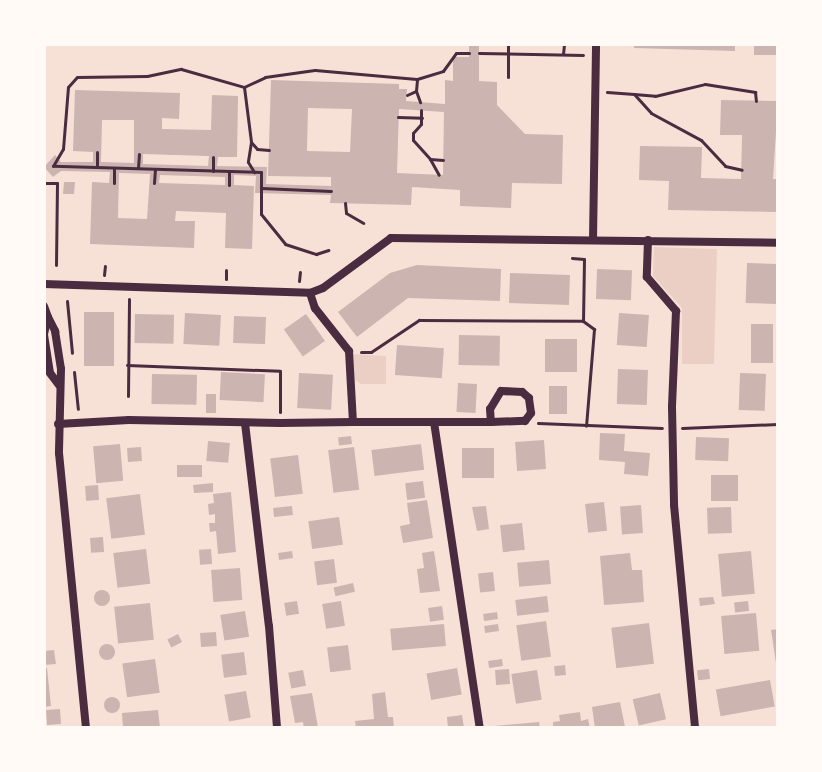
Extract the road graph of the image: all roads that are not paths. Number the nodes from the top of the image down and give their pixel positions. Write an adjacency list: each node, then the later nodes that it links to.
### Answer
1 (596, 44): 2 (street)
2 (593, 239): 3 (street); 6 (street)
3 (648, 240): 4 (street); 19 (street)
4 (778, 243)
5 (44, 284): 6 (street)
6 (310, 293): 11 (street)
7 (44, 306): 8 (street)
8 (48, 317): 9 (street); 10 (street)
9 (44, 335): 10 (street)
10 (60, 386): 15 (street)
11 (353, 422): 12 (street); 14 (street)
12 (434, 422): 13 (street); 18 (street)
13 (491, 422): 13 (street)
14 (245, 423): 15 (street); 17 (street)
15 (58, 424): 16 (street)
16 (86, 728)
17 (277, 728)
18 (480, 728)
19 (695, 728)

